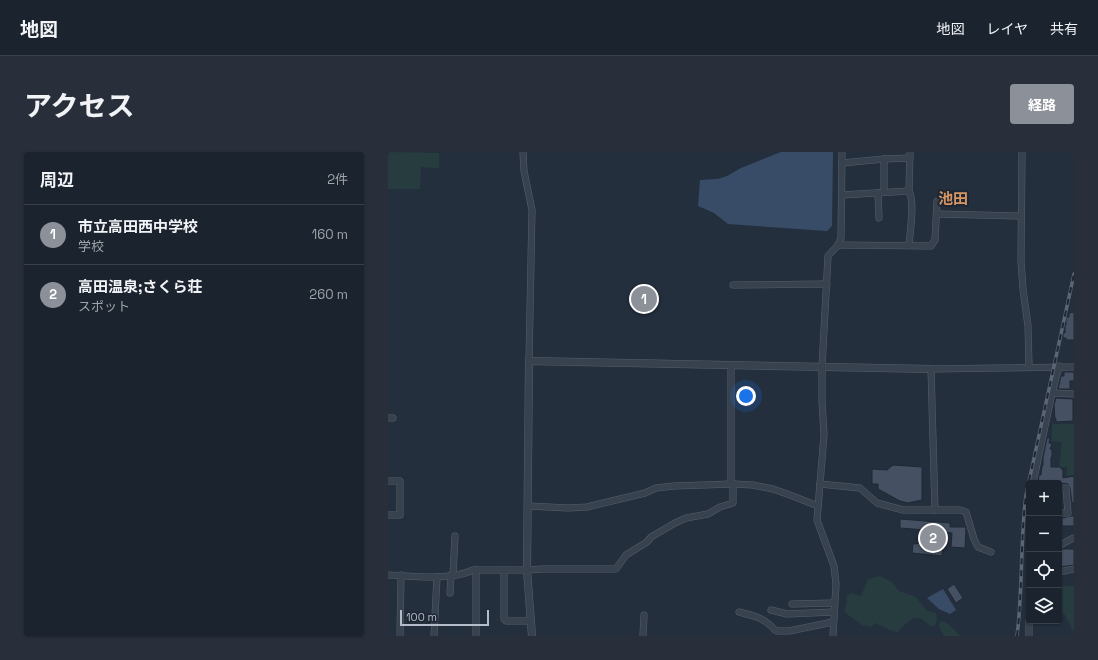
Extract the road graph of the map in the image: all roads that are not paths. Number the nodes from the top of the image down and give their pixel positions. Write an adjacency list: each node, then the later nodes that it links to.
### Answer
1 (523, 152): 18 (street)
2 (842, 152): 6 (street)
3 (1022, 152): 12 (street)
4 (910, 155): 5 (street); 7 (street)
5 (884, 159): 6 (street); 8 (street)
6 (842, 164): 9 (street)
7 (909, 191): 8 (street); 15 (street)
8 (881, 193): 9 (street); 13 (street)
9 (842, 195): 14 (street)
10 (937, 201): 11 (street)
11 (937, 214): 12 (street); 15 (street)
12 (1021, 216): 22 (street)
13 (879, 218)
14 (838, 245): 15 (street); 16 (street)
15 (909, 246)
16 (827, 284): 17 (street); 21 (street)
17 (733, 285)
18 (529, 361): 19 (street); 32 (street)
19 (731, 365): 21 (street); 29 (street)
20 (1059, 366): 22 (street); 23 (street); 25 (street)
21 (822, 367): 24 (street); 30 (street)
22 (1029, 367): 24 (street)
23 (1074, 367)
24 (931, 369): 34 (street)
25 (1052, 393): 26 (street); 27 (street)
26 (1074, 394)
27 (1034, 480)
28 (388, 481): 36 (street)
29 (732, 484): 32 (street); 33 (street); 44 (street)
30 (820, 484): 33 (street); 34 (street)
31 (1062, 488): 35 (street)
32 (528, 506): 44 (street)
33 (818, 506): 51 (street)
34 (935, 510): 40 (street)
35 (1062, 513)
36 (388, 515)
37 (455, 536): 48 (street)
38 (1074, 538): 39 (street)
39 (1062, 544)
40 (991, 552)
41 (1074, 569): 45 (street)
42 (476, 570): 43 (street); 48 (street); 62 (street)
43 (504, 570): 44 (street); 57 (street)
44 (527, 570): 57 (street)
45 (1062, 571)
46 (388, 575): 47 (street)
47 (401, 575): 49 (street); 60 (street)
48 (452, 575): 49 (street); 50 (street)
49 (437, 577): 61 (street)
50 (450, 593)
51 (834, 603): 52 (street); 55 (street)
52 (792, 604)
53 (771, 610): 55 (street)
54 (739, 612): 58 (street)
55 (834, 612): 58 (street)
56 (644, 615): 64 (street)
57 (531, 621): 63 (street)
58 (833, 622): 65 (street)
59 (1029, 624): 66 (street)
60 (400, 636)
61 (434, 636)
62 (476, 636)
63 (532, 636)
64 (643, 636)
65 (833, 636)
66 (1029, 636)

